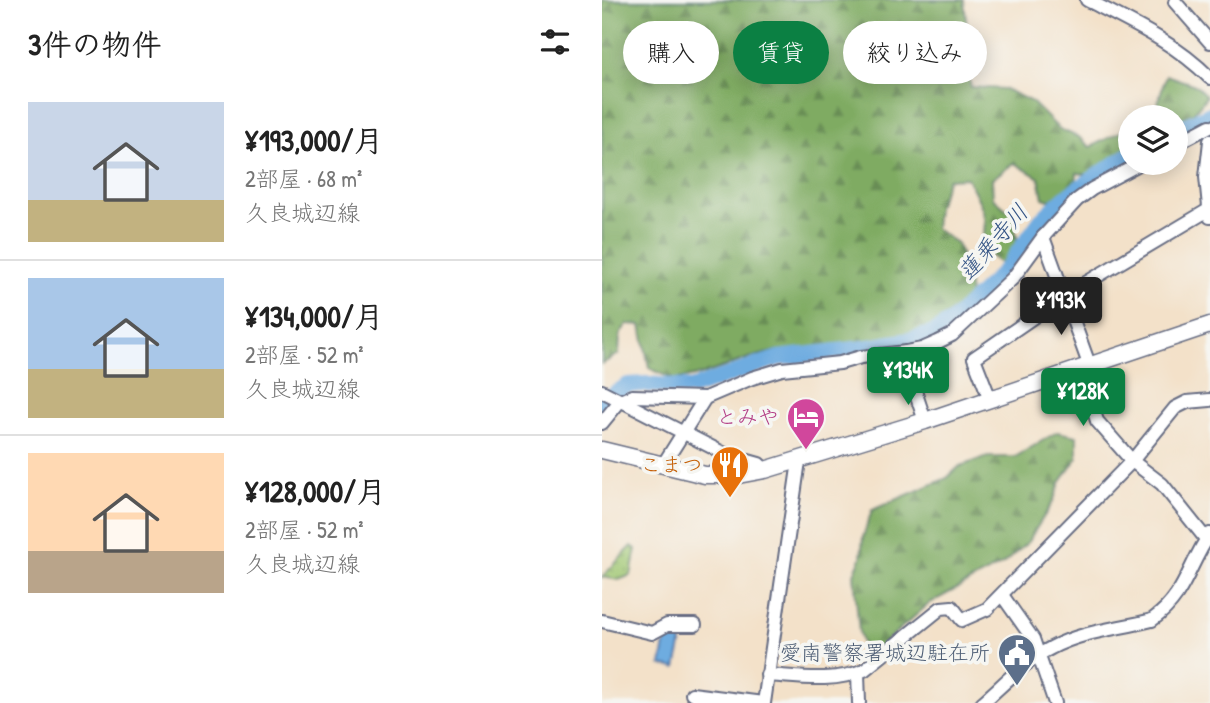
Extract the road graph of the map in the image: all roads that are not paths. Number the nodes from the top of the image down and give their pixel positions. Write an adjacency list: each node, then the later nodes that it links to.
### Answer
1 (1087, 0): 4 (street)
2 (1175, 2): 3 (street)
3 (1210, 42)
4 (1210, 78)
5 (1210, 126): 6 (street)
6 (1188, 138)
7 (1210, 141): 9 (street)
8 (1118, 175): 10 (street)
9 (1209, 212): 11 (street)
10 (1043, 237): 11 (street); 13 (street)
11 (1064, 296): 14 (street); 17 (street)
12 (1210, 325): 14 (main road)
13 (906, 352): 16 (street); 20 (street)
14 (1085, 368): 17 (main road); 25 (street)
15 (602, 391): 19 (street)
16 (705, 398): 19 (street); 22 (street)
17 (989, 399): 20 (main road)
18 (1210, 400): 25 (street)
19 (620, 401): 21 (street); 22 (street)
20 (925, 421): 24 (main road)
21 (602, 423)
22 (684, 433): 26 (street); 27 (street)
23 (602, 450): 26 (main road)
24 (799, 461): 27 (main road); 34 (street)
25 (1132, 461): 28 (street); 29 (street)
26 (663, 466): 27 (main road)
27 (765, 470)
28 (1208, 537): 32 (street)
29 (1002, 595): 32 (street); 33 (street)
30 (602, 621): 31 (street)
31 (695, 625)
32 (1039, 655): 38 (street); 39 (street)
33 (858, 673): 34 (street); 37 (street)
34 (767, 675): 36 (street)
35 (692, 694): 36 (street)
36 (764, 703)
37 (859, 703)
38 (982, 703)
39 (1055, 703)

